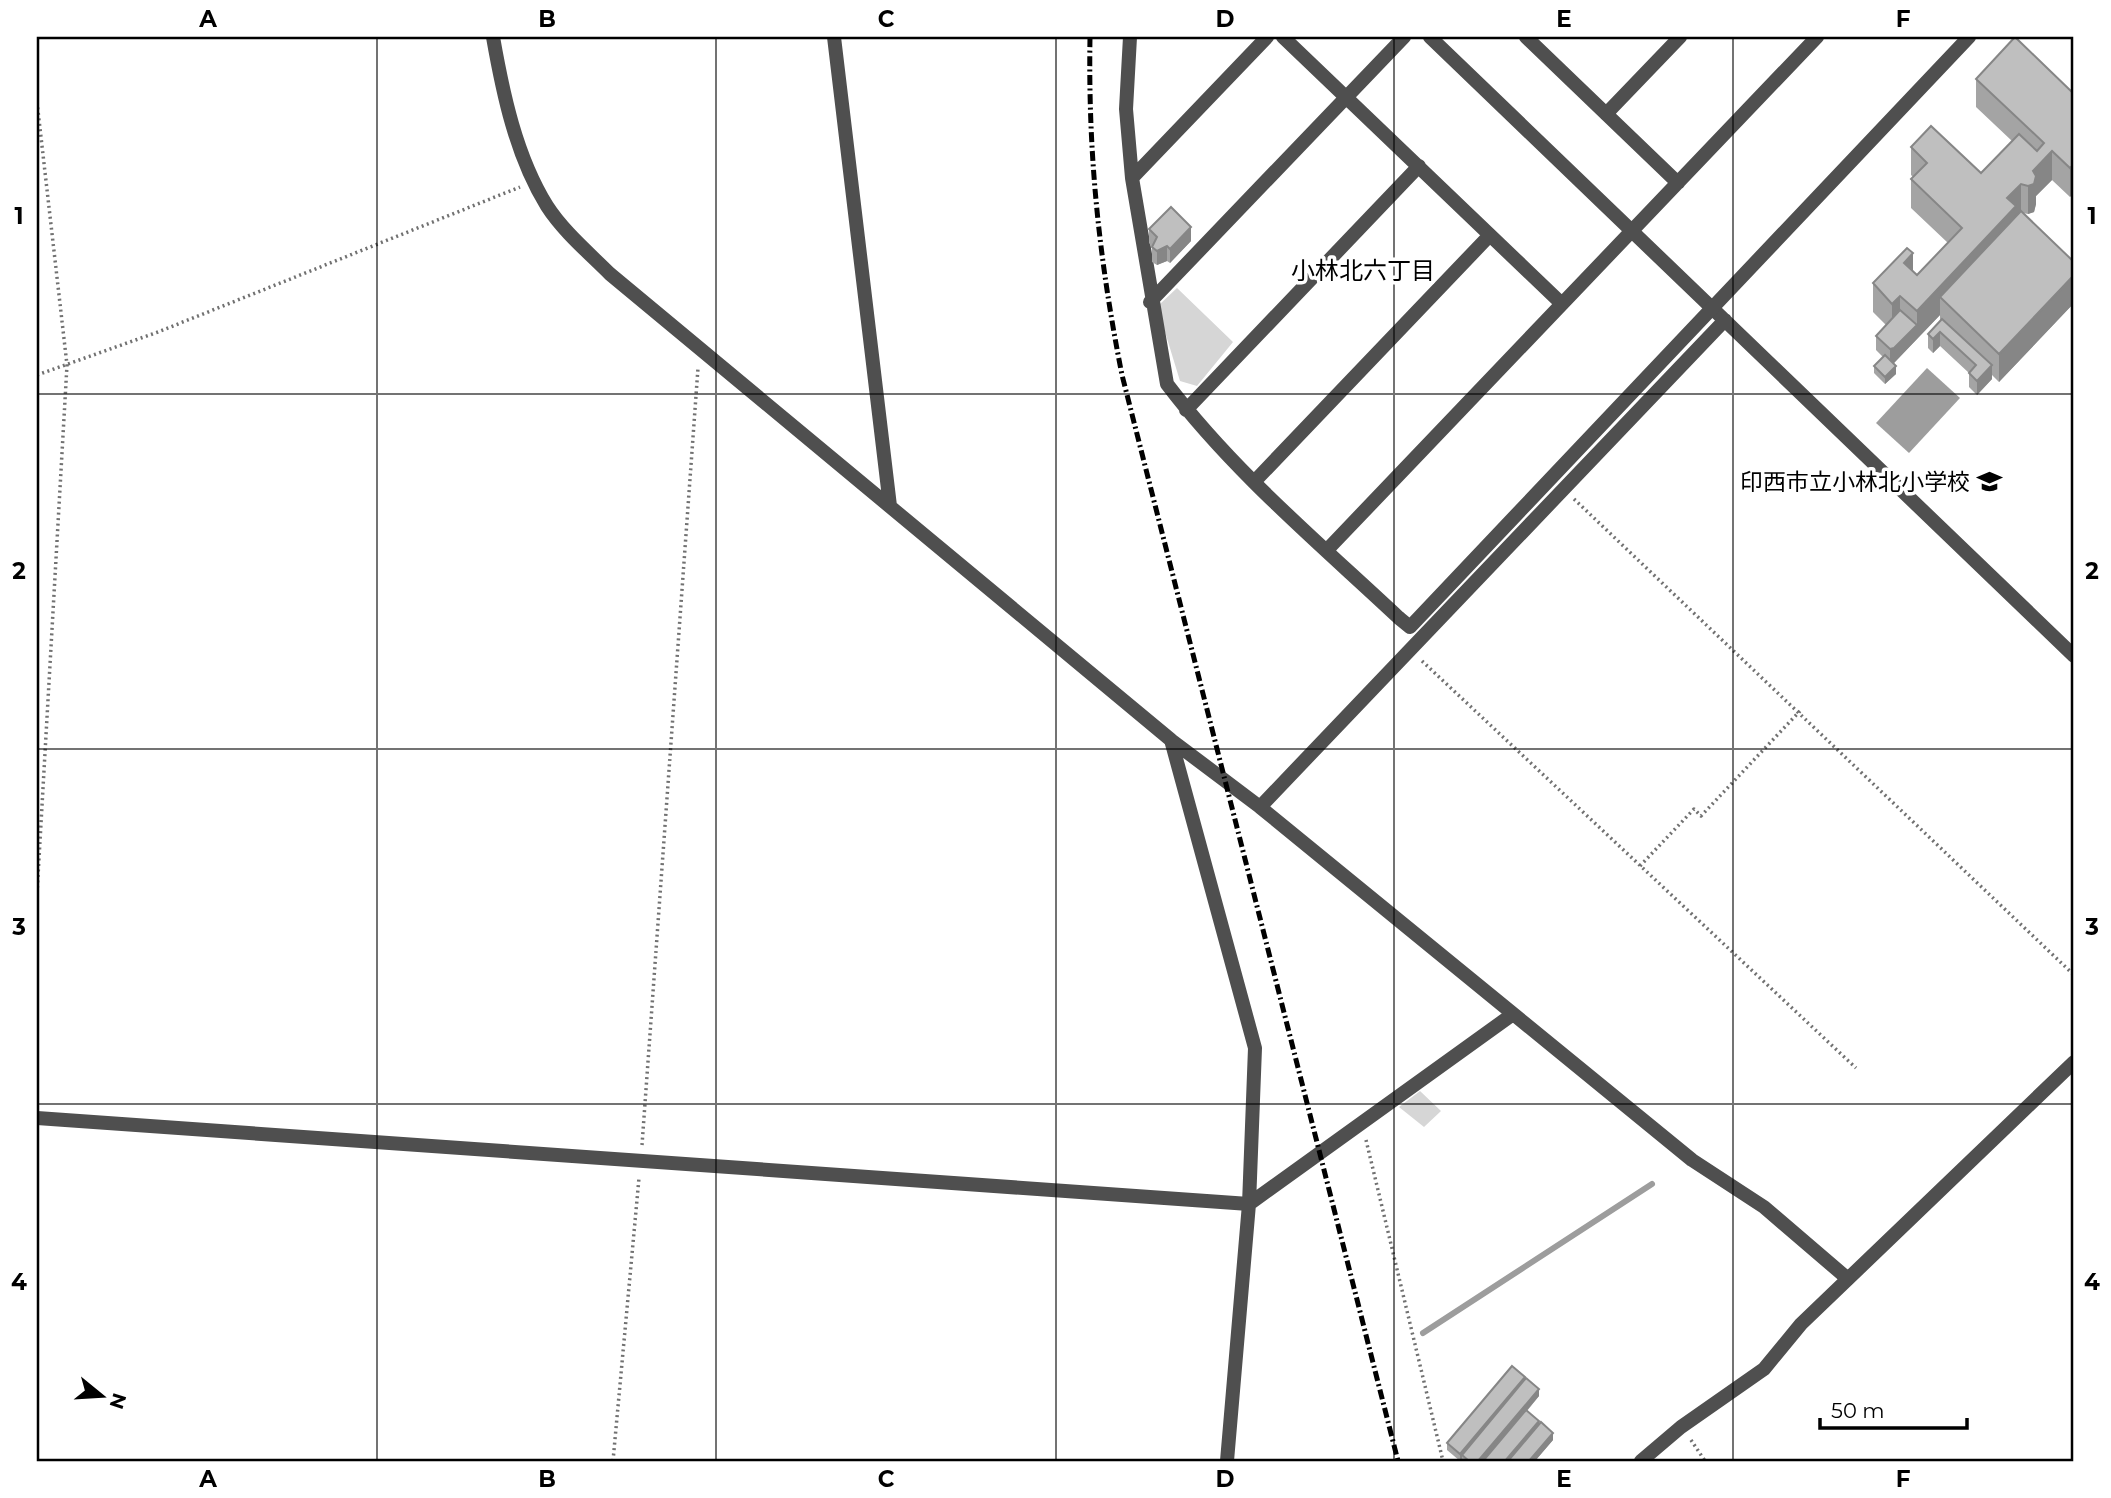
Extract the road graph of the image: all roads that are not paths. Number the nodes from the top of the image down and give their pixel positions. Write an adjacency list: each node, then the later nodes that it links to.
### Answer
1 (493, 37): 25 (street)
2 (834, 37): 25 (street)
3 (1130, 37): 15 (street)
4 (1267, 37): 15 (street)
5 (1283, 37): 12 (street)
6 (1404, 37): 12 (street)
7 (1430, 37): 17 (street)
8 (1680, 37): 13 (street)
9 (1817, 37): 16 (street)
10 (1969, 37): 21 (street)
11 (1534, 40): 13 (street)
12 (1346, 97): 14 (street); 19 (street)
13 (1606, 114): 16 (street)
14 (1419, 166): 18 (street); 23 (street)
15 (1132, 178): 19 (street)
16 (1678, 183): 17 (street)
17 (1632, 231): 20 (street); 21 (street)
18 (1490, 235): 20 (street); 24 (street)
19 (1150, 302): 23 (street)
20 (1562, 304): 26 (street)
21 (1712, 308): 22 (street); 26 (street)
22 (1725, 320): 27 (street); 29 (street)
23 (1186, 410): 24 (street)
24 (1254, 482): 26 (street)
25 (890, 506): 28 (street)
26 (1327, 550)
27 (2074, 656)
28 (1171, 740): 29 (street); 33 (street)
29 (1260, 807): 30 (street)
30 (1513, 1014): 33 (street); 34 (street)
31 (2074, 1062): 34 (street)
32 (37, 1118): 33 (street)
33 (1249, 1204): 35 (street)
34 (1847, 1279): 36 (street)
35 (1227, 1461)
36 (1641, 1461)

